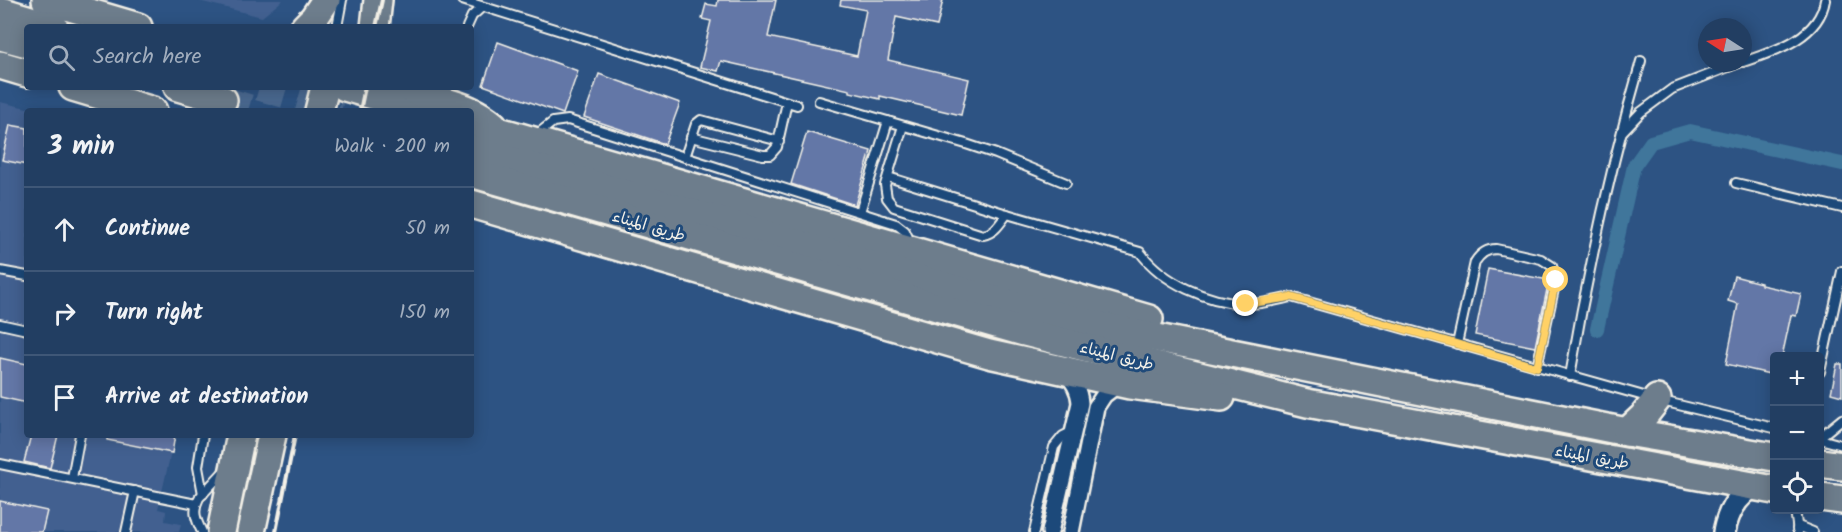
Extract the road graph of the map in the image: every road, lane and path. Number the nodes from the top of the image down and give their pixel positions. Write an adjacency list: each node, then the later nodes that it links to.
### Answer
1 (46, 0): 10 (highway)
2 (326, 0): 11 (highway)
3 (342, 0): 12 (lane)
4 (378, 0): 13 (highway)
5 (462, 0): 7 (lane)
6 (1825, 0): 17 (lane)
7 (482, 7): 14 (lane); 28 (lane)
8 (0, 11): 9 (highway)
9 (44, 24)
10 (128, 24)
11 (308, 24)
12 (338, 24)
13 (375, 24)
14 (468, 24)
15 (0, 36): 16 (highway)
16 (24, 42)
17 (1752, 58)
18 (1641, 62): 37 (lane)
19 (0, 65): 20 (highway)
20 (24, 72)
21 (1715, 72): 37 (lane)
22 (82, 90): 31 (highway)
23 (188, 90): 26 (highway)
24 (414, 90): 30 (highway)
25 (342, 92): 32 (highway); 33 (highway)
26 (223, 100)
27 (819, 101): 35 (lane)
28 (788, 102): 29 (lane); 40 (lane)
29 (797, 105)
30 (460, 107)
31 (138, 108)
32 (323, 108)
33 (414, 108)
34 (474, 113): 39 (highway)
35 (888, 121): 36 (lane); 49 (lane)
36 (903, 126): 44 (lane); 45 (lane)
37 (1621, 133): 62 (lane)
38 (691, 137): 40 (lane); 40 (lane); 42 (lane)
39 (530, 140): 42 (lane); 51 (highway)
40 (779, 141)
41 (474, 150): 58 (highway, طريق الميناء)
42 (685, 157): 49 (lane)
43 (474, 174): 65 (highway, طريق الميناء)
44 (888, 177): 50 (lane); 50 (lane)
45 (1066, 183)
46 (1736, 183): 48 (lane)
47 (475, 207): 61 (highway)
48 (1842, 208)
49 (860, 212): 51 (lane)
50 (1007, 214): 57 (lane)
51 (912, 251): 58 (highway)
52 (0, 271): 54 (lane)
53 (1842, 271): 59 (lane)
54 (24, 275)
55 (0, 324): 56 (lane)
56 (24, 329)
57 (1457, 345): 60 (lane); 60 (lane)
58 (1218, 350): 69 (highway, طريق الميناء)
59 (1824, 354)
60 (1537, 367): 62 (lane)
61 (1064, 371): 63 (highway); 68 (street)
62 (1570, 376): 64 (lane)
63 (1120, 383): 65 (highway); 98 (street)
64 (1657, 399): 67 (lane); 69 (highway)
65 (1307, 404): 81 (highway, طريق الميناء)
66 (1842, 419): 70 (lane)
67 (1770, 427)
68 (1074, 430): 96 (lane); 97 (street)
69 (1627, 432): 77 (highway, طريق الميناء)
70 (1824, 435)
71 (79, 438): 82 (lane)
72 (203, 438): 85 (lane)
73 (271, 438): 95 (highway)
74 (1824, 439): 76 (lane)
75 (239, 443): 85 (lane); 94 (highway)
76 (1842, 445)
77 (1770, 456)
78 (0, 464): 82 (lane)
79 (1824, 464): 80 (highway)
80 (1842, 466)
81 (1706, 477): 83 (highway, طريق الميناء); 90 (street)
82 (72, 478): 84 (lane)
83 (1764, 488): 90 (street)
84 (135, 491): 88 (lane); 92 (lane)
85 (203, 494): 88 (lane)
86 (1824, 498): 87 (highway)
87 (1842, 500)
88 (196, 504): 93 (lane)
89 (1795, 514): 91 (lane)
90 (1725, 525)
91 (1797, 530): 99 (lane)
92 (126, 532)
93 (202, 532)
94 (220, 532)
95 (251, 532)
96 (1034, 532)
97 (1050, 532)
98 (1071, 532)
99 (1813, 532)

